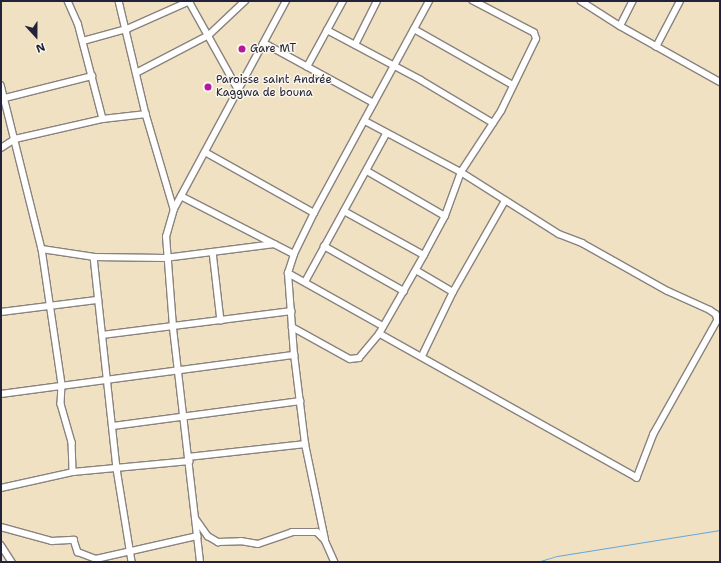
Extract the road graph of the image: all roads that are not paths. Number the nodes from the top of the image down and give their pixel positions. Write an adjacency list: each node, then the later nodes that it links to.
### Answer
1 (68, 1): 18 (street)
2 (119, 1): 14 (street)
3 (189, 1): 14 (street); 17 (street)
4 (286, 1): 19 (street)
5 (343, 1): 16 (street)
6 (377, 1): 20 (street)
7 (429, 1): 15 (street)
8 (473, 1): 28 (street)
9 (581, 1): 13 (street)
10 (633, 1): 13 (street)
11 (680, 1): 21 (street)
12 (243, 2): 17 (street)
13 (620, 26): 21 (street)
14 (127, 29): 18 (street); 24 (street)
15 (414, 29): 22 (street); 28 (street)
16 (327, 30): 20 (street); 23 (street)
17 (209, 36): 24 (street); 29 (street)
18 (83, 41): 25 (street)
19 (264, 43): 23 (street); 29 (street)
20 (355, 45): 22 (street)
21 (656, 47): 26 (street)
22 (394, 65): 31 (street); 35 (street)
23 (307, 67): 31 (street)
24 (136, 72): 32 (street)
25 (92, 76): 30 (street); 33 (street)
26 (720, 82)
27 (1, 84): 30 (street)
28 (513, 85): 35 (street)
29 (238, 90): 39 (street)
30 (4, 98): 37 (street)
31 (374, 103): 34 (street)
32 (146, 114): 33 (street); 44 (street)
33 (103, 119): 37 (street)
34 (365, 121): 36 (street); 46 (street)
35 (493, 123): 41 (street)
36 (386, 134): 40 (street); 41 (street)
37 (15, 139): 38 (street); 50 (street)
38 (1, 148)
39 (205, 152): 42 (street); 46 (street)
40 (367, 171): 45 (street); 47 (street)
41 (461, 172): 43 (street); 47 (street)
42 (181, 196): 44 (street); 48 (street)
43 (505, 201): 60 (street); 65 (street)
44 (174, 210): 55 (street)
45 (344, 211): 49 (street); 53 (street)
46 (314, 213): 52 (street)
47 (445, 216): 53 (street)
48 (274, 244): 51 (street); 52 (street)
49 (324, 246): 58 (street); 59 (street)
50 (42, 249): 54 (street); 62 (street)
51 (213, 252): 55 (street); 66 (street)
52 (294, 254): 57 (street)
53 (424, 255): 56 (street)
54 (94, 257): 55 (street); 61 (street)
55 (165, 258): 68 (street)
56 (416, 270): 59 (street); 60 (street)
57 (288, 273): 58 (street); 63 (street)
58 (305, 282): 67 (street)
59 (404, 291): 67 (street)
60 (453, 292): 73 (street)
61 (98, 300): 62 (street); 71 (street)
62 (49, 305): 64 (street); 76 (street)
63 (291, 311): 66 (street); 69 (street)
64 (1, 312)
65 (719, 319): 73 (street)
66 (221, 321): 68 (street)
67 (383, 326): 70 (street)
68 (173, 327): 71 (street); 74 (street)
69 (292, 327): 70 (street); 72 (street)
70 (379, 334): 73 (street)
71 (102, 335): 75 (street)
72 (294, 355): 74 (street); 78 (street)
73 (422, 356)
74 (179, 371): 75 (street); 79 (street)
75 (108, 380): 76 (street); 80 (street)
76 (62, 385): 77 (street); 84 (street)
77 (1, 394)
78 (300, 401): 79 (street); 81 (street)
79 (183, 417): 80 (street); 82 (street)
80 (113, 426): 83 (street)
81 (305, 444): 82 (street); 89 (street)
82 (189, 459): 83 (street); 86 (street)
83 (117, 469): 84 (street); 91 (street)
84 (73, 472): 85 (street)
85 (1, 488)
86 (195, 517): 88 (street); 89 (street)
87 (1, 527): 91 (street)
88 (197, 536): 91 (street); 94 (street)
89 (325, 540): 95 (street)
90 (1, 545): 92 (street)
91 (129, 552): 93 (street)
92 (12, 562)
93 (132, 562)
94 (200, 562)
95 (335, 562)

